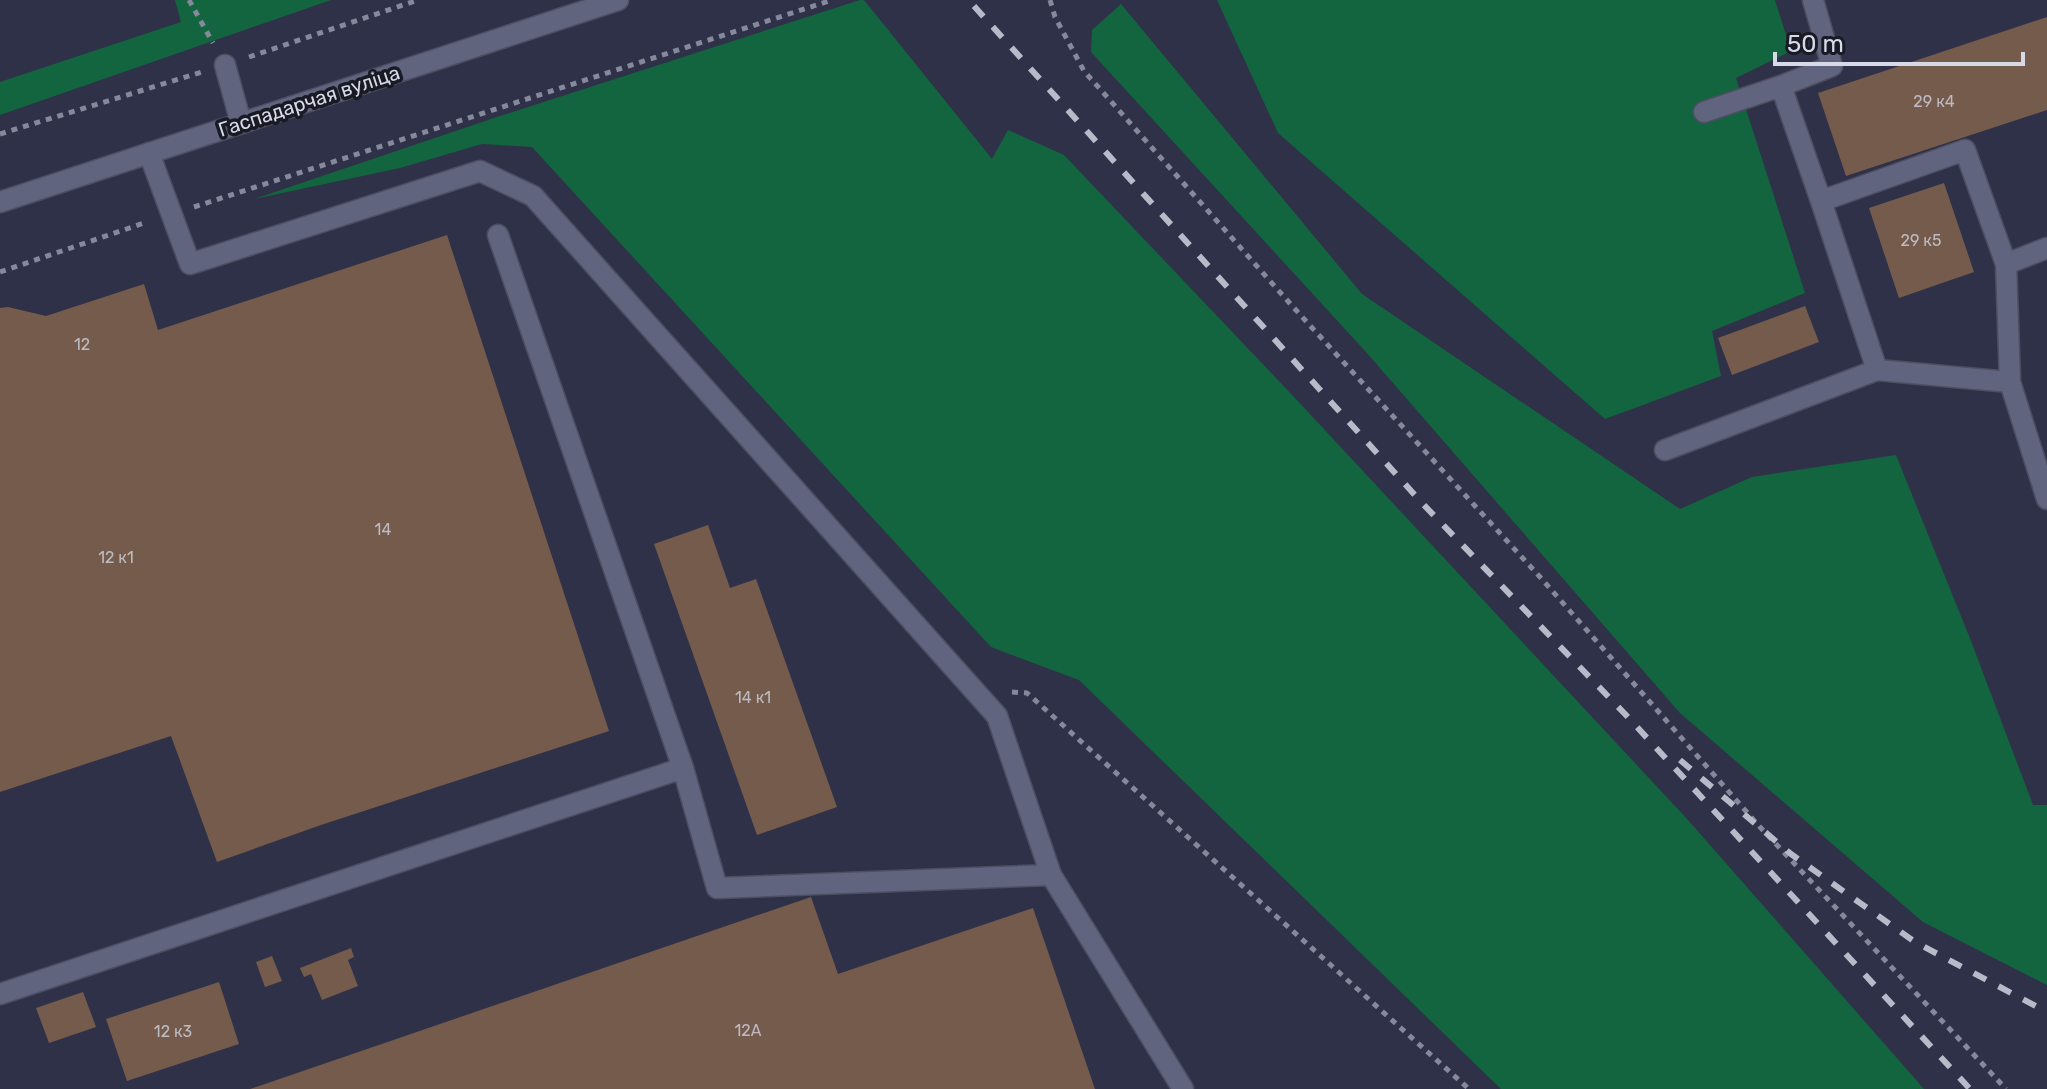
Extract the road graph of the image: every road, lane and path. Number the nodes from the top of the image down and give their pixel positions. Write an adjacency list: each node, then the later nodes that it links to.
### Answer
1 (189, 0): 7 (path)
2 (418, 0): 7 (path)
3 (618, 0): 10 (street, Гаспадарчая вуліца)
4 (832, 0): 15 (path)
5 (1050, 0): 30 (path)
6 (1813, 0): 8 (street)
7 (225, 65): 10 (street); 11 (path)
8 (1781, 86): 9 (street); 13 (street)
9 (1704, 112)
10 (241, 123): 12 (street, Гаспадарчая вуліца)
11 (0, 134)
12 (149, 153): 14 (street, Гаспадарчая вуліца); 15 (street)
13 (1821, 201): 18 (street); 20 (street)
14 (0, 202)
15 (172, 214): 19 (path); 24 (street)
16 (498, 235): 25 (street)
17 (2047, 248): 18 (street)
18 (2006, 264): 21 (street)
19 (0, 272)
20 (1877, 370): 21 (street); 22 (street)
21 (2010, 382): 23 (street)
22 (1665, 450)
23 (2047, 499)
24 (975, 691): 26 (street); 29 (path)
25 (683, 768): 26 (street); 27 (street)
26 (1051, 875): 28 (street)
27 (0, 994)
28 (1183, 1089)
29 (1469, 1089)
30 (2006, 1089)

